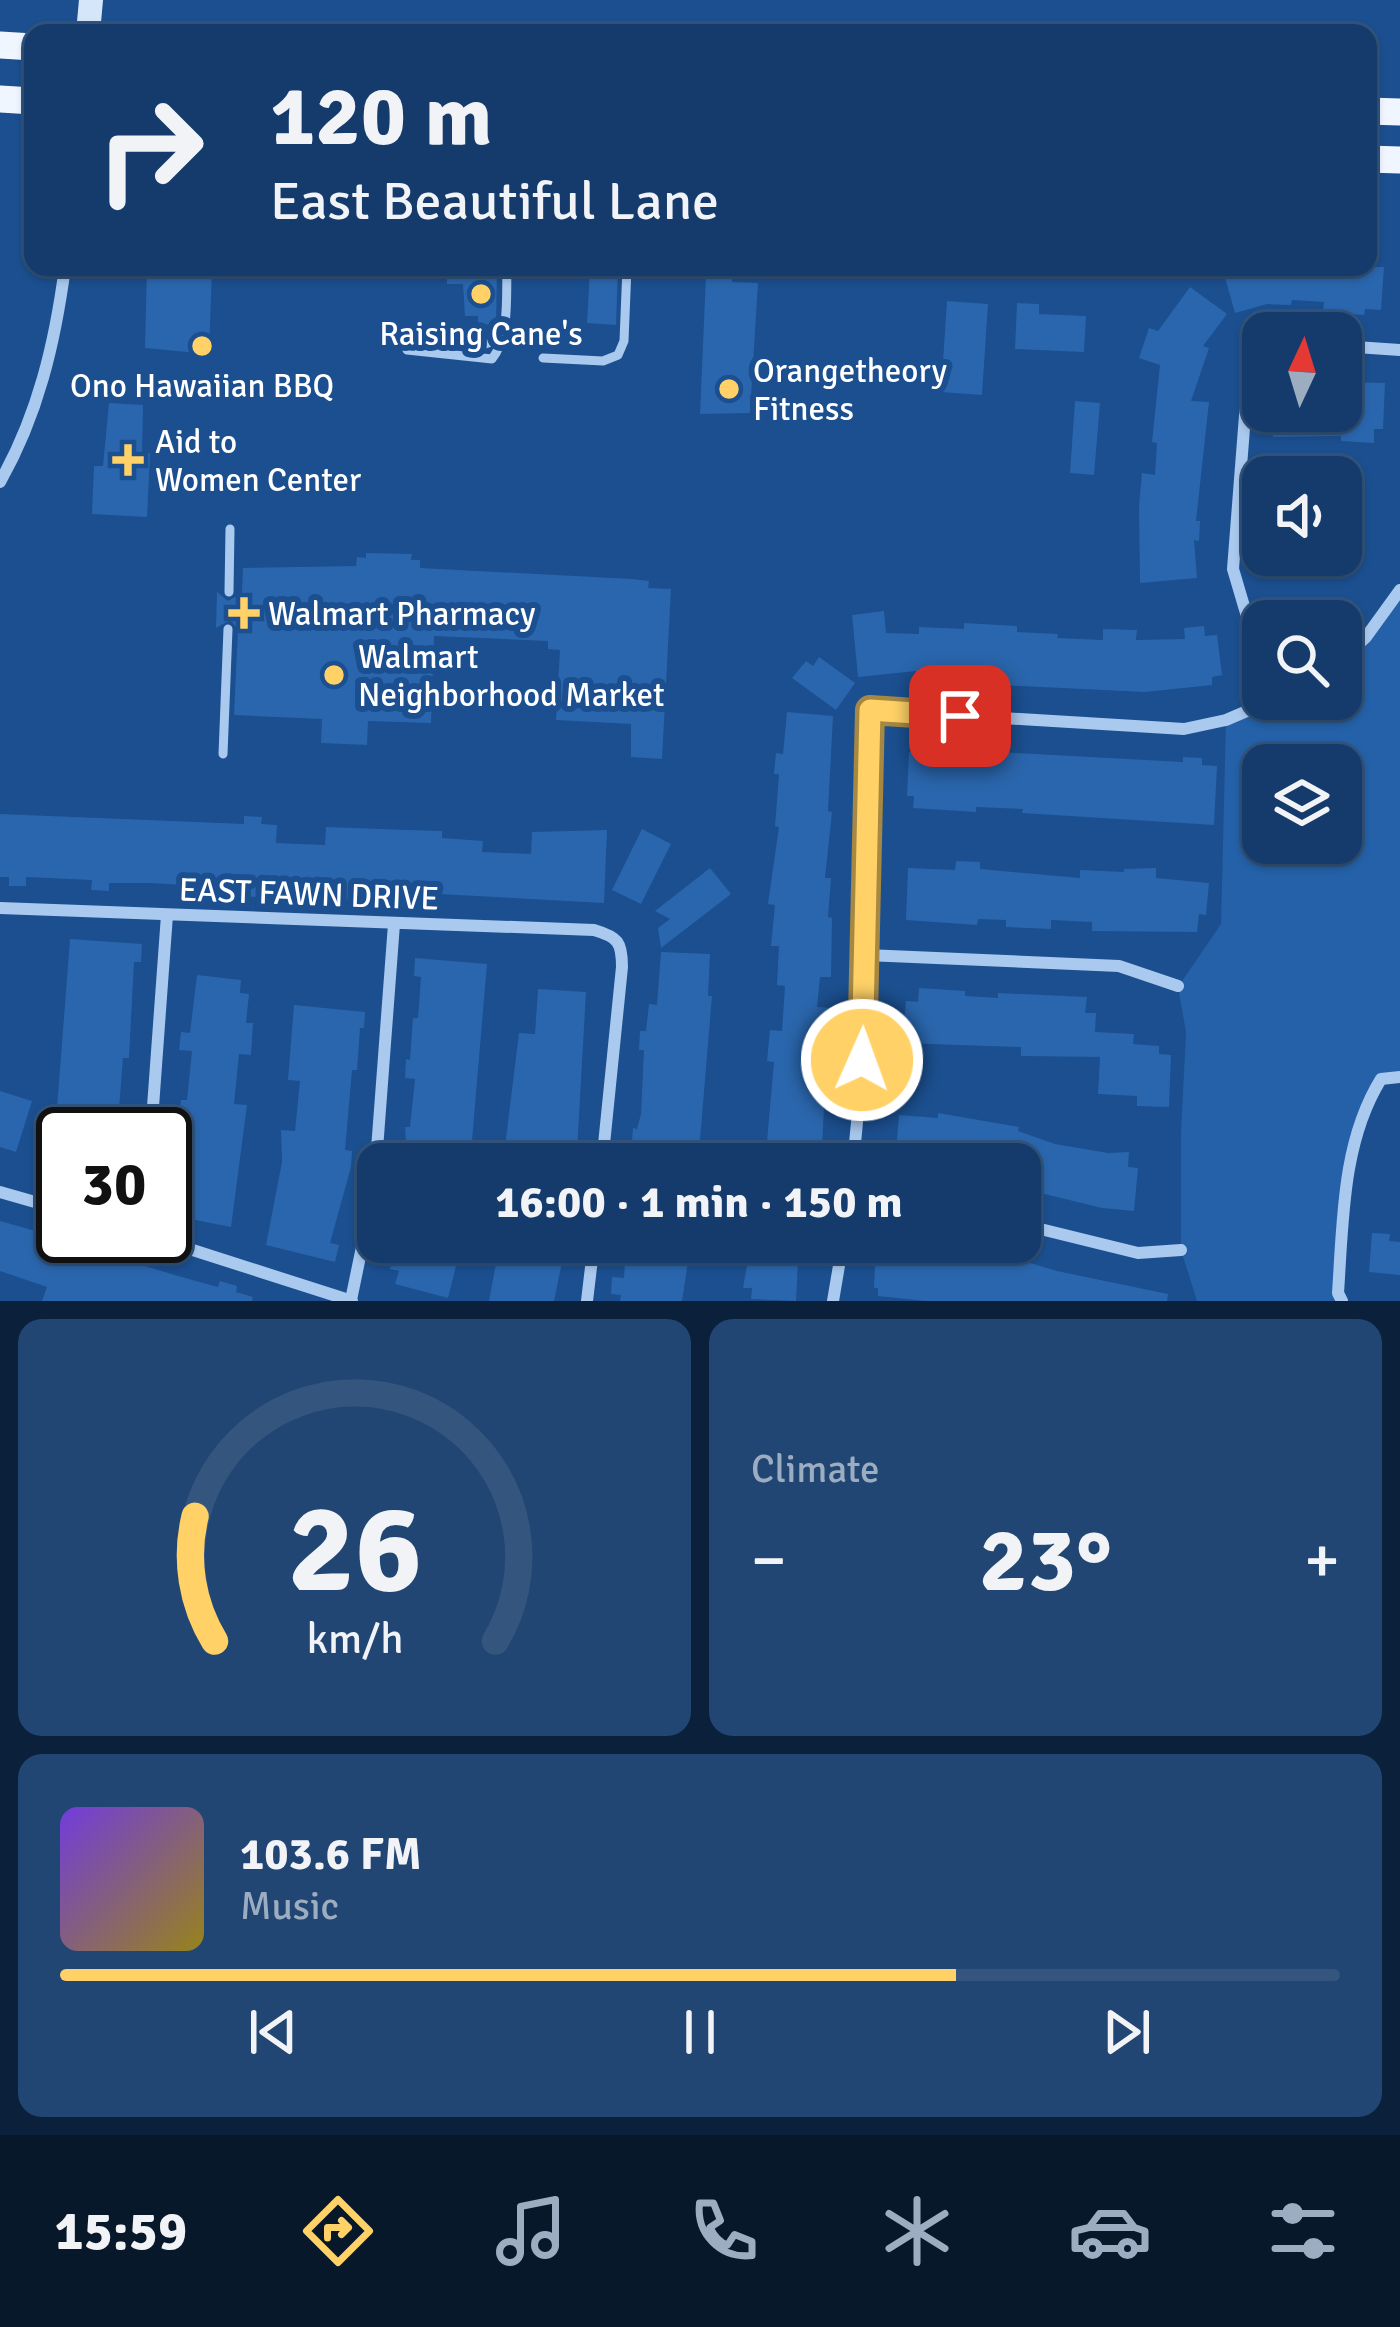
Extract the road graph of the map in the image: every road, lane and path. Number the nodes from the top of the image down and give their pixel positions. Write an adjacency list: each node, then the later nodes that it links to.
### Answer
1 (63, 276): 9 (street)
2 (507, 276): 4 (lane)
3 (627, 276): 7 (lane)
4 (500, 339): 4 (lane)
5 (1362, 347): 6 (street)
6 (1400, 350)
7 (543, 358)
8 (1243, 432): 13 (street)
9 (0, 482)
10 (230, 529): 12 (lane)
11 (1400, 590): 15 (street)
12 (229, 592)
13 (1242, 600)
14 (228, 628): 17 (lane)
15 (1362, 641)
16 (1242, 714): 21 (street)
17 (223, 754)
18 (0, 908): 19 (street, EAST FAWN DRIVE)
19 (167, 915): 20 (street, EAST FAWN DRIVE); 24 (street)
20 (394, 924): 25 (street, EAST FAWN DRIVE); 34 (street)
21 (866, 955): 22 (street); 26 (street)
22 (1178, 986)
23 (1400, 1077): 37 (street)
24 (153, 1107)
25 (604, 1143)
26 (855, 1143)
27 (0, 1192): 28 (street)
28 (36, 1202)
29 (1041, 1229): 31 (street)
30 (192, 1250): 34 (street)
31 (1181, 1250)
32 (592, 1263): 35 (street)
33 (839, 1263): 36 (street)
34 (351, 1301)
35 (587, 1301)
36 (833, 1301)
37 (1342, 1301)

